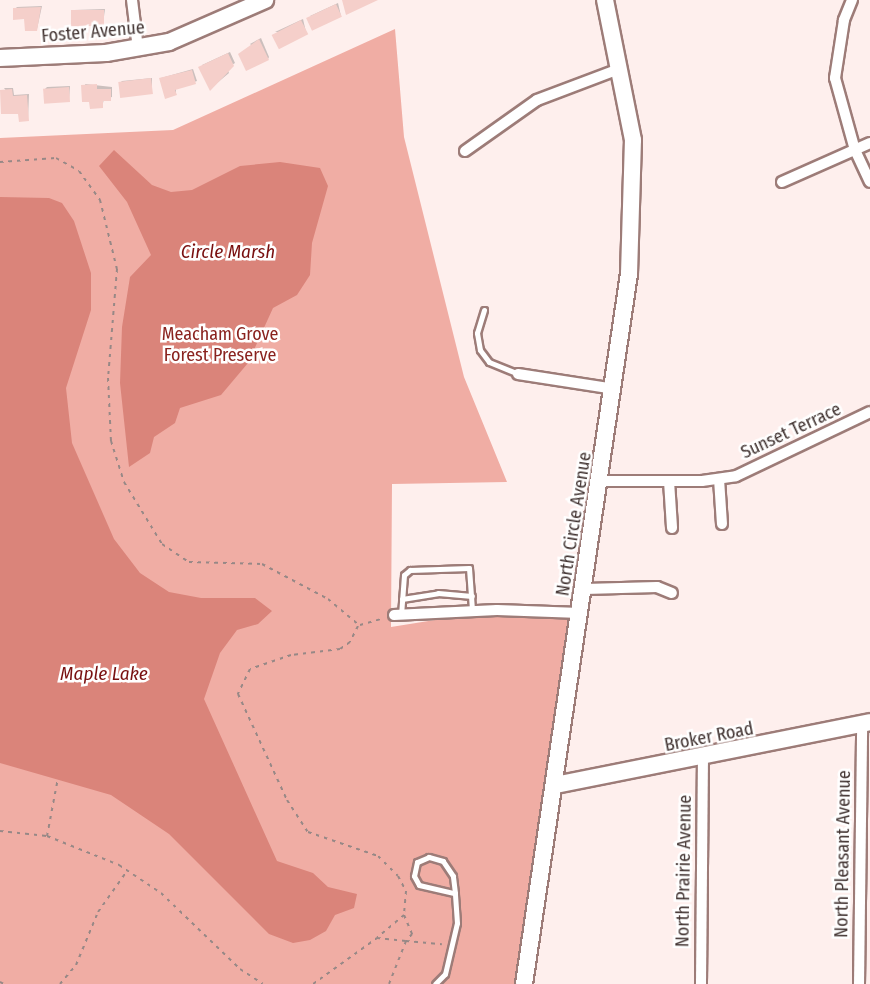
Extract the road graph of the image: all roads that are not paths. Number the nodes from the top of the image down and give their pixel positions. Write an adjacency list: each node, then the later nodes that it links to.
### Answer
1 (132, 0): 5 (street)
2 (265, 0): 5 (street, Foster Avenue)
3 (605, 0): 7 (street, North Circle Avenue)
4 (852, 0): 9 (street)
5 (138, 49): 6 (street, Foster Avenue)
6 (0, 58)
7 (619, 69): 10 (street); 15 (street, North Circle Avenue)
8 (870, 143): 9 (street)
9 (855, 150): 11 (street); 12 (street)
10 (465, 151)
11 (782, 182)
12 (870, 182)
13 (484, 310): 14 (lane)
14 (518, 374): 15 (street)
15 (615, 388): 18 (street, North Circle Avenue)
16 (870, 412): 17 (street, Sunset Terrace)
17 (719, 479): 19 (street, Sunset Terrace); 20 (street)
18 (601, 481): 19 (street, Sunset Terrace); 22 (street, North Circle Avenue)
19 (669, 481): 21 (street)
20 (722, 524)
21 (672, 528)
22 (585, 589): 23 (street); 27 (street, North Circle Avenue)
23 (672, 593)
24 (472, 596): 25 (lane); 25 (lane); 26 (lane)
25 (402, 599): 28 (lane)
26 (472, 612): 27 (street); 28 (street)
27 (580, 613): 31 (street, North Circle Avenue)
28 (398, 615)
29 (866, 723): 30 (street, Broker Road); 36 (street, North Pleasant Avenue)
30 (703, 759): 31 (street, Broker Road); 35 (street, North Prairie Avenue)
31 (555, 785): 34 (street, North Circle Avenue)
32 (455, 893): 32 (lane); 33 (lane)
33 (435, 984)
34 (524, 984)
35 (701, 984)
36 (859, 984)

